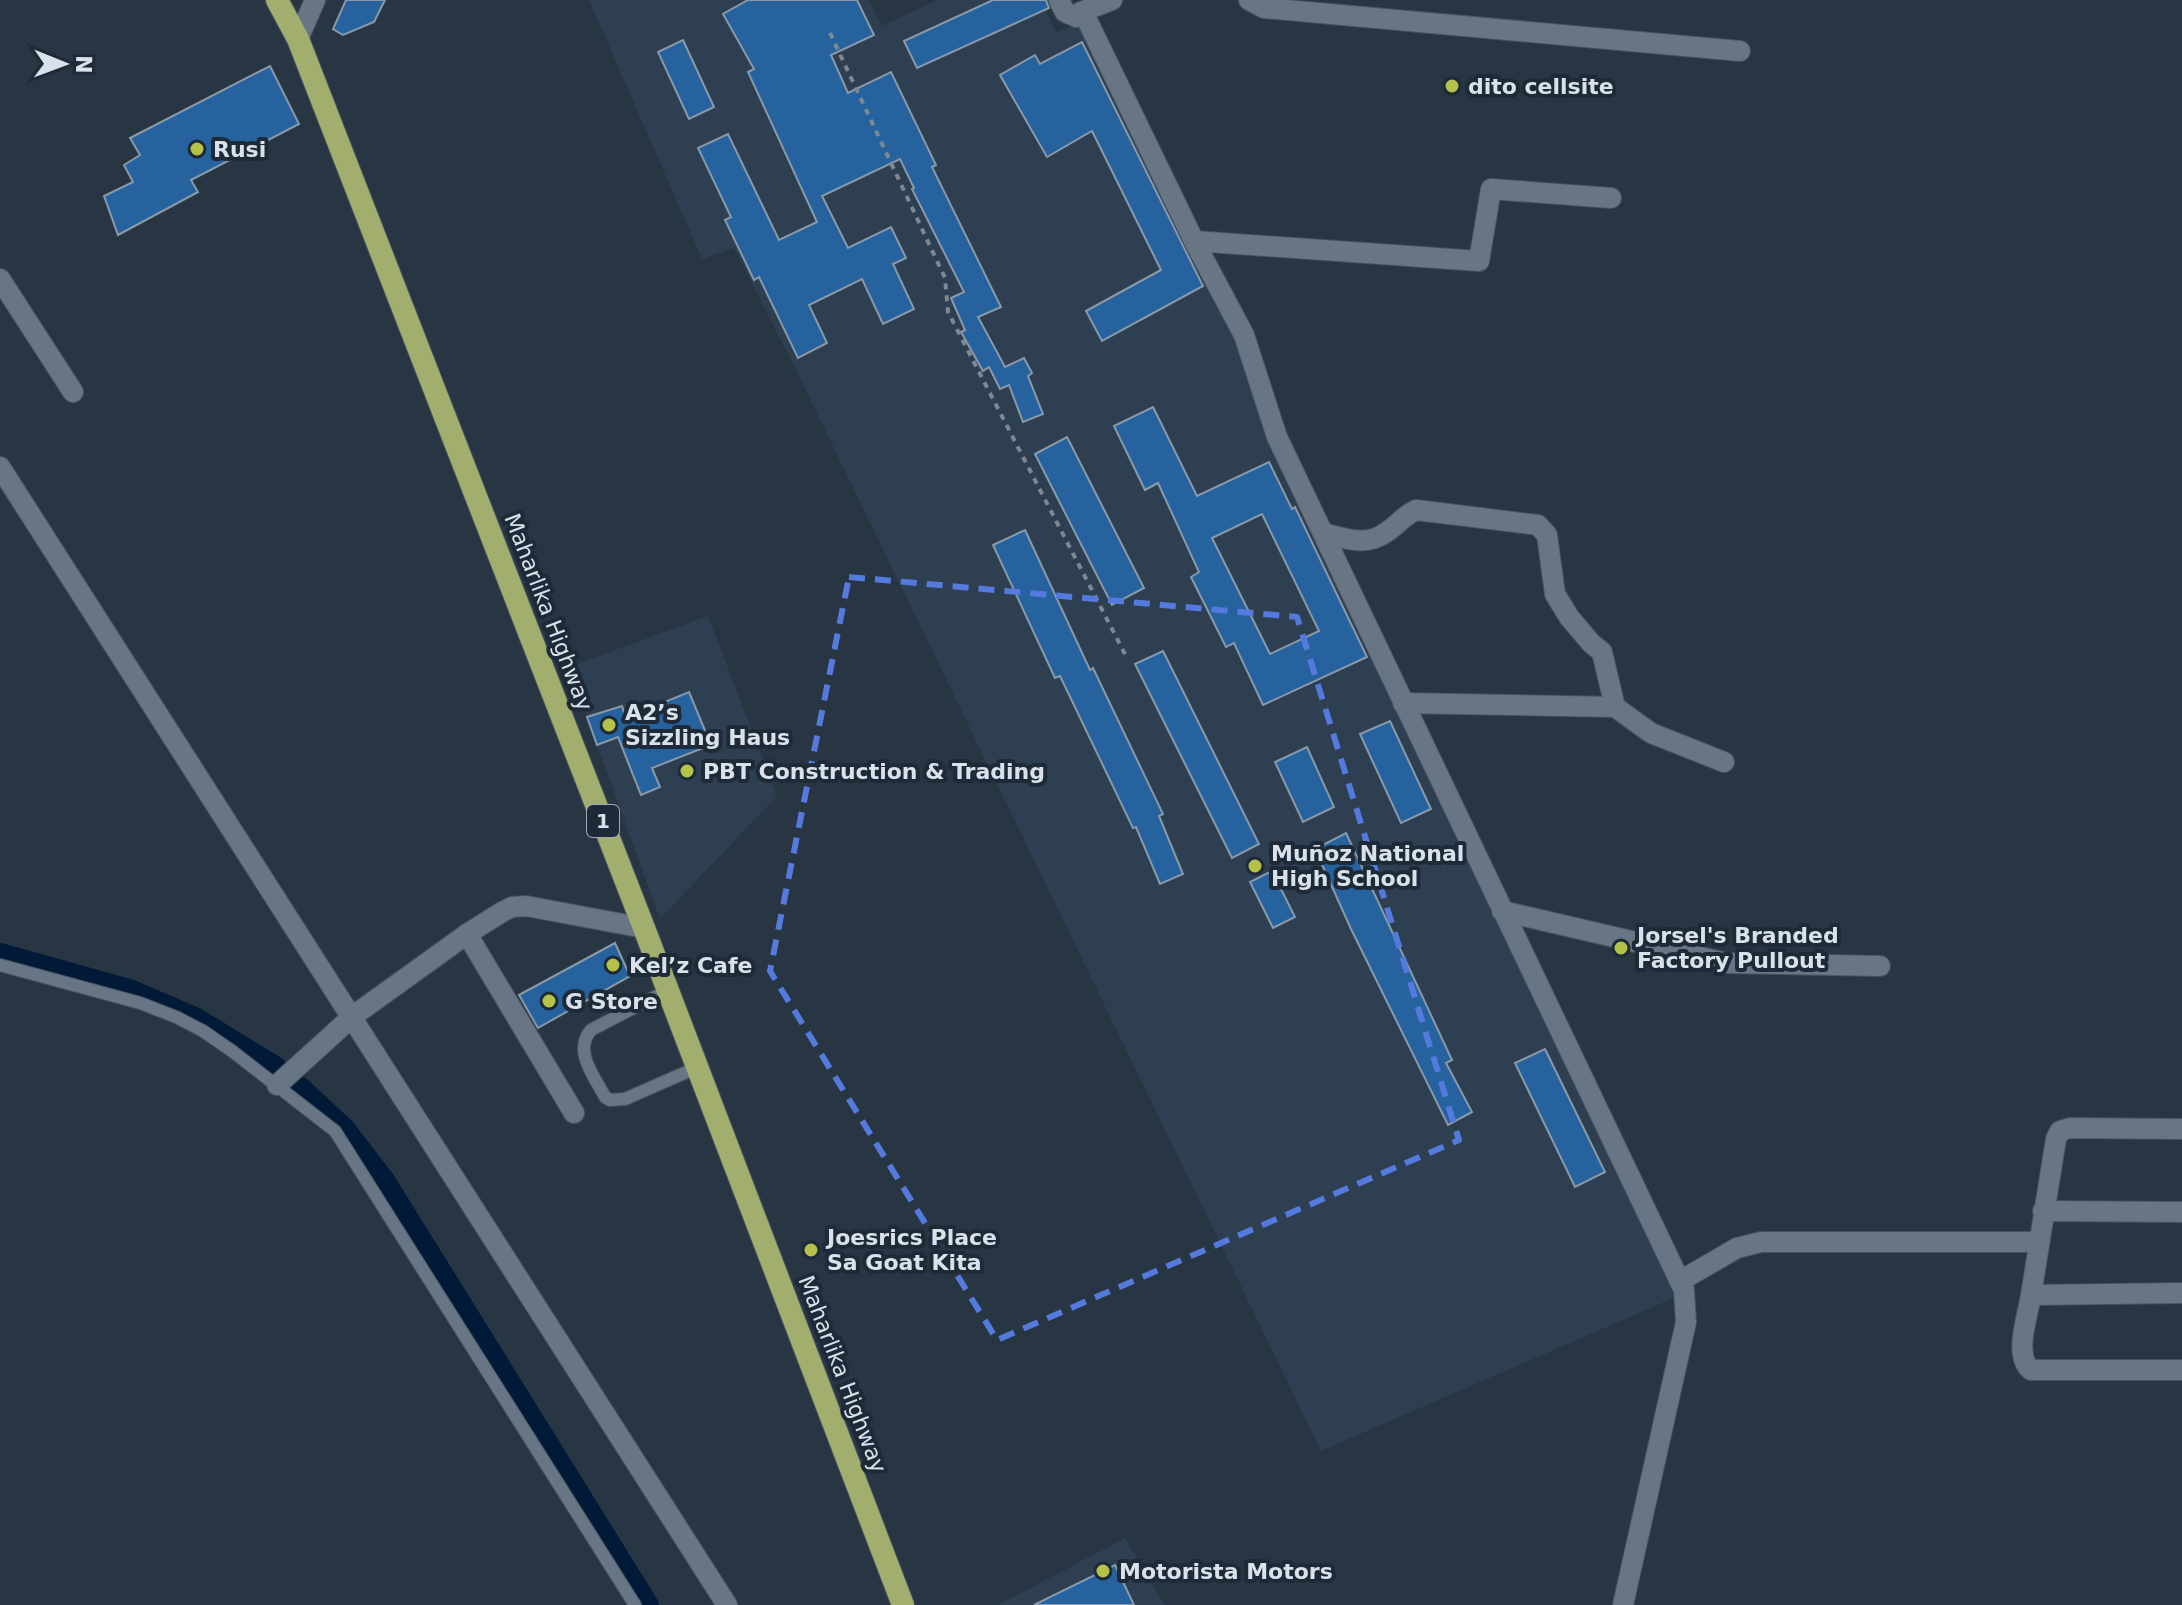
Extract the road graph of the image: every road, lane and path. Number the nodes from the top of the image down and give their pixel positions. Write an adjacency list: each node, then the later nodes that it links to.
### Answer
1 (277, 0): 8 (highway, Maharlika Highway / 1)
2 (315, 0): 8 (street)
3 (1059, 0): 6 (street)
4 (1112, 0): 6 (street)
5 (1249, 0): 9 (street)
6 (1081, 12): 11 (street)
7 (830, 33): 16 (path)
8 (298, 39): 21 (highway, Maharlika Highway / 1)
9 (1740, 51)
10 (1611, 198): 11 (street)
11 (1194, 241): 15 (street)
12 (0, 279): 13 (street)
13 (73, 392)
14 (0, 467): 26 (street)
15 (1323, 533): 17 (street); 18 (street)
16 (1126, 656)
17 (1403, 703): 18 (street); 20 (street)
18 (1615, 707): 19 (street)
19 (1724, 762)
20 (1502, 911): 24 (street); 34 (street)
21 (644, 928): 22 (street); 25 (highway, Maharlika Highway / 1)
22 (467, 934): 26 (street); 29 (street)
23 (0, 965): 28 (lane)
24 (1880, 966)
25 (668, 990): 27 (highway, Maharlika Highway / 1); 27 (lane)
26 (353, 1016): 28 (street); 39 (street)
27 (698, 1067): 40 (highway, Maharlika Highway / 1)
28 (277, 1085): 38 (lane)
29 (574, 1113)
30 (2182, 1129): 31 (street)
31 (2043, 1211): 32 (street); 33 (street)
32 (2182, 1212)
33 (2039, 1242): 34 (street); 36 (street)
34 (1680, 1281): 41 (street)
35 (2182, 1293): 36 (street)
36 (2031, 1295): 37 (street)
37 (2182, 1370)
38 (635, 1605)
39 (727, 1605)
40 (903, 1605)
41 (1623, 1605)

